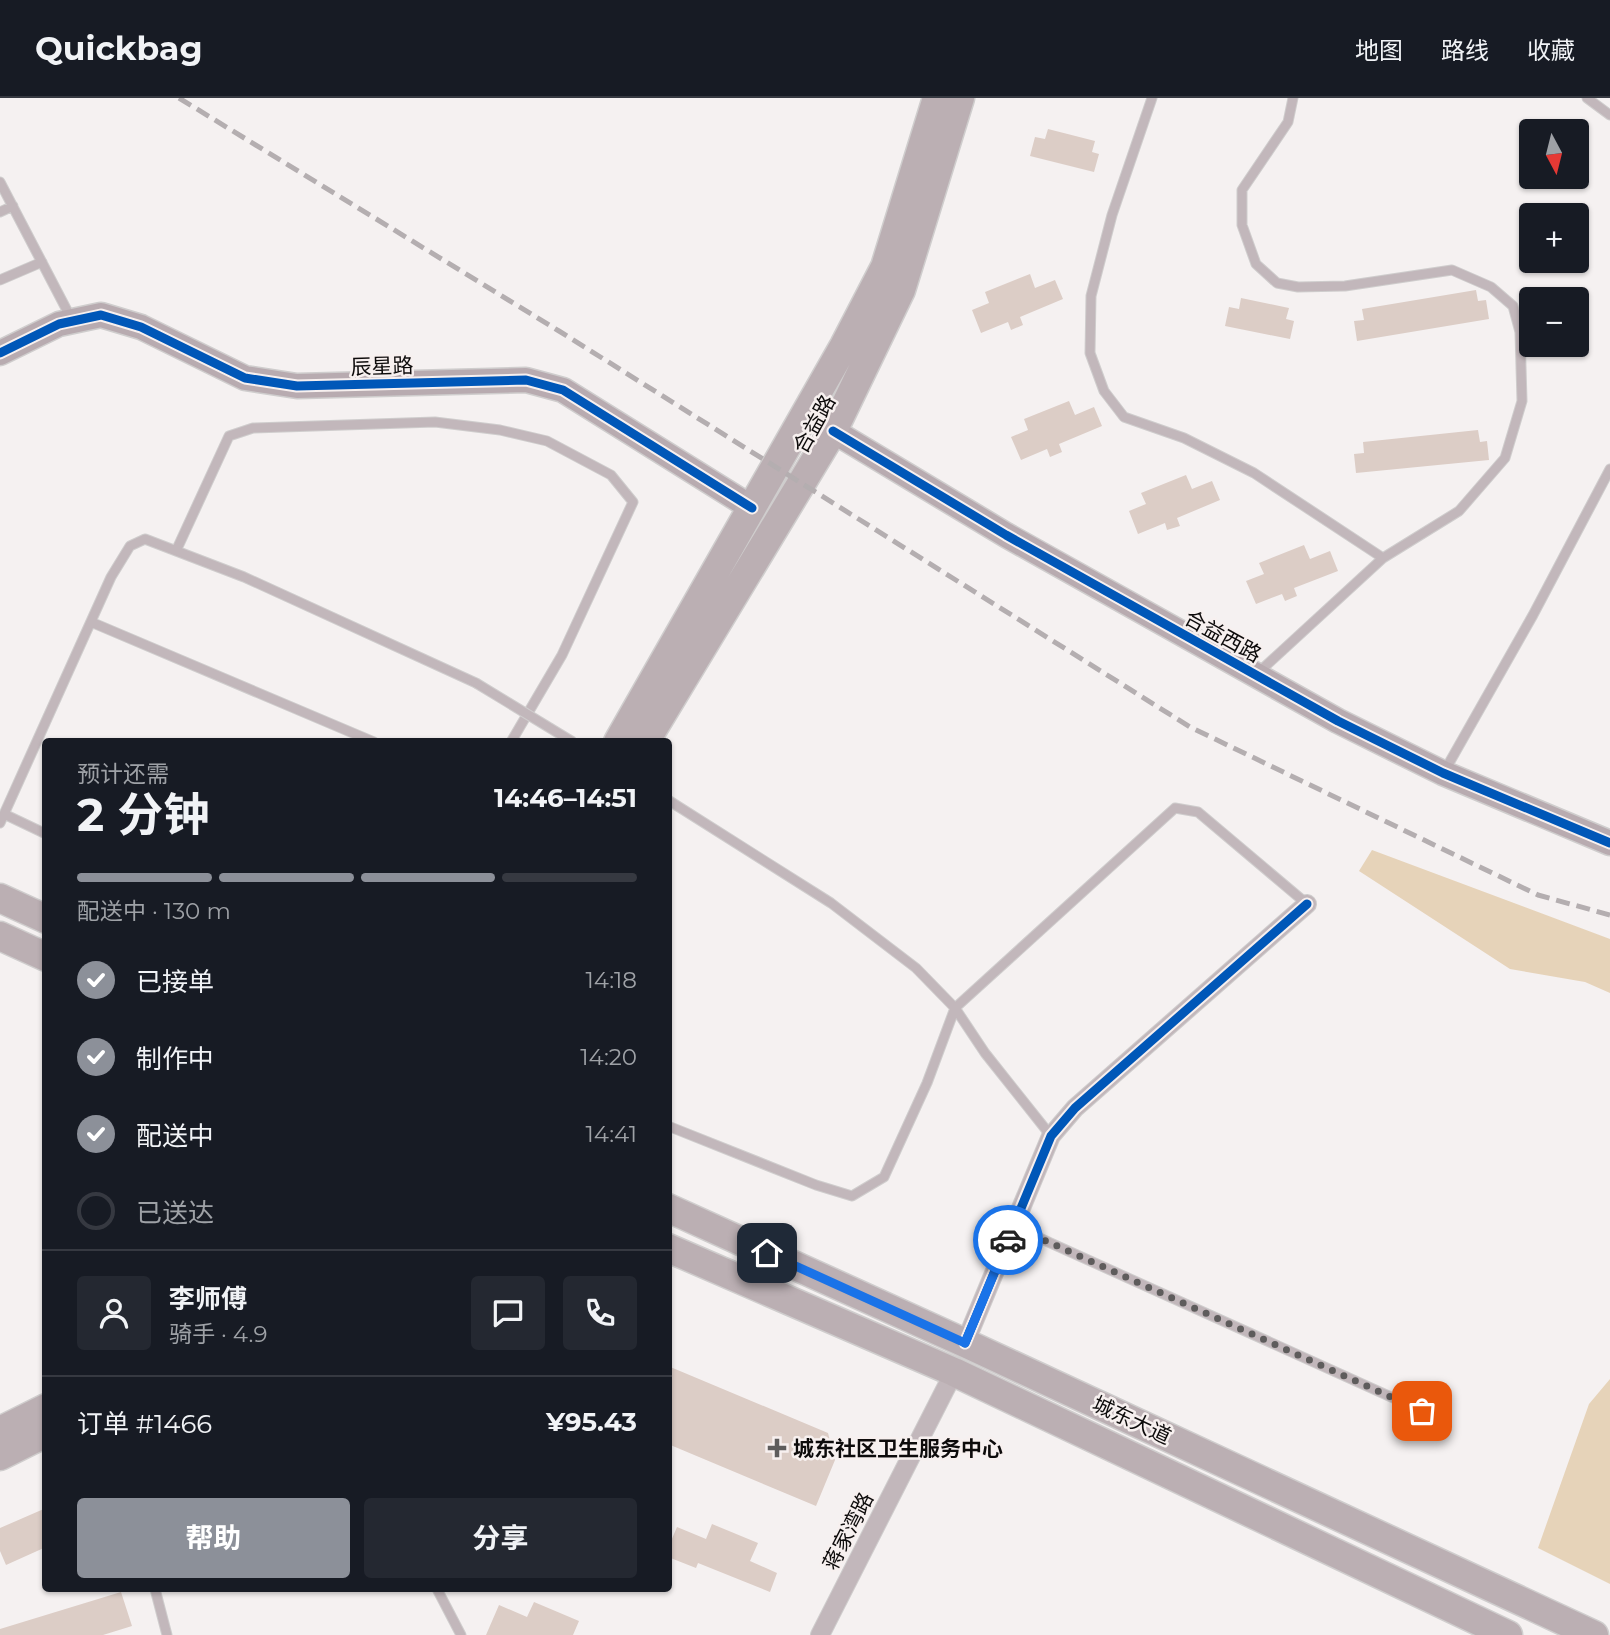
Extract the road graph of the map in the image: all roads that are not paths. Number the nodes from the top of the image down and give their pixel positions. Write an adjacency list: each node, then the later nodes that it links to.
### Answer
1 (937, 98): 16 (main road, 合益路)
2 (960, 98): 14 (main road, 合益路)
3 (1153, 98): 18 (lane)
4 (1293, 98): 18 (lane)
5 (1587, 98): 6 (lane)
6 (1610, 115)
7 (0, 182): 8 (lane)
8 (13, 206): 9 (lane); 10 (lane)
9 (0, 212)
10 (42, 262): 11 (lane); 12 (lane)
11 (0, 280)
12 (73, 321): 13 (street, 辰星路); 16 (street, 辰星路)
13 (0, 352)
14 (833, 431): 20 (street, 合益西路); 25 (main road, 合益路)
15 (1610, 469): 26 (lane)
16 (752, 508): 24 (main road, 合益路)
17 (176, 551): 19 (lane); 22 (lane); 23 (lane, bridge)
18 (1383, 558): 20 (lane)
19 (91, 622): 21 (lane); 28 (lane)
20 (1256, 675): 26 (street, 合益西路)
21 (365, 738)
22 (513, 738)
23 (567, 738)
24 (620, 738)
25 (647, 738)
26 (1443, 773): 30 (street, 合益西路)
27 (672, 802): 36 (lane)
28 (2, 819): 29 (lane)
29 (42, 833)
30 (1610, 843)
31 (0, 898): 33 (main road)
32 (1307, 904): 36 (lane); 38 (street)
33 (42, 917)
34 (0, 936): 35 (main road)
35 (42, 955)
36 (955, 1008): 37 (lane); 38 (lane)
37 (672, 1128)
38 (1051, 1136): 40 (street)
39 (672, 1210): 42 (main road, 城东大道)
40 (1013, 1226): 42 (street); 45 (lane)
41 (672, 1250): 43 (main road, 城东大道)
42 (965, 1343): 55 (main road, 城东大道)
43 (954, 1372): 53 (street, 蒋家湾路); 54 (main road, 城东大道)
44 (42, 1410): 46 (main road)
45 (1422, 1411)
46 (0, 1431)
47 (42, 1435): 48 (main road)
48 (0, 1456)
49 (156, 1592): 51 (lane)
50 (439, 1592): 52 (lane)
51 (167, 1635)
52 (461, 1635)
53 (820, 1635)
54 (1508, 1635)
55 (1594, 1635)

